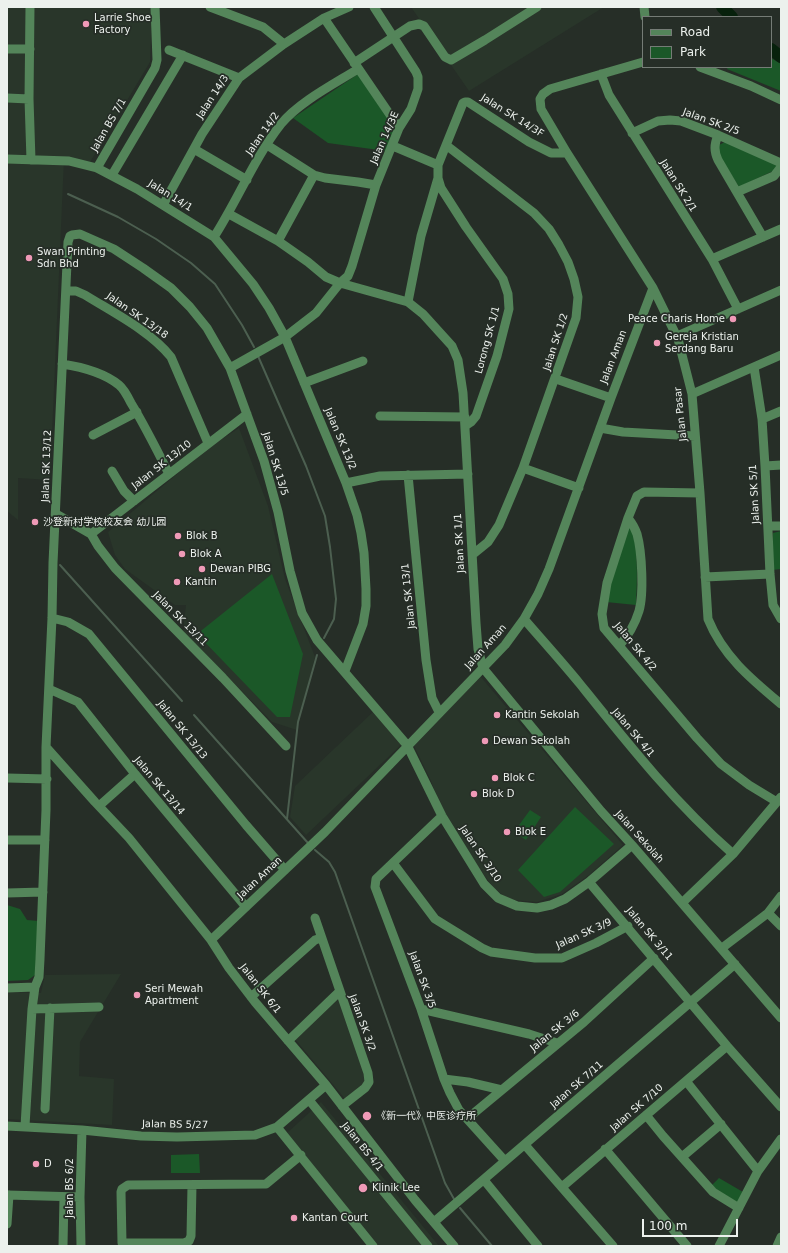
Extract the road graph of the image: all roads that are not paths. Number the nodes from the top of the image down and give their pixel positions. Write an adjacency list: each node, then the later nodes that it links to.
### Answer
1 (30, 7): 12 (street)
2 (155, 7): 37 (street, Jalan BS 7/1)
3 (210, 7): 10 (street)
4 (338, 7): 8 (street, Jalan 14/3)
5 (349, 7): 8 (street, Jalan 14/3)
6 (374, 7): 9 (street, Jalan 14/3E)
7 (537, 7): 9 (street, Jalan 14/2)
8 (328, 16): 10 (street, Jalan 14/3); 16 (street)
9 (394, 37): 16 (street, Jalan 14/2); 23 (street, Jalan 14/3E)
10 (284, 44): 19 (street, Jalan 14/3)
11 (7, 49): 12 (street)
12 (30, 49): 21 (street)
13 (169, 50): 14 (street)
14 (183, 55): 19 (street); 38 (street)
15 (642, 62): 18 (street)
16 (356, 66): 23 (street); 26 (street, Jalan 14/2)
17 (703, 68): 22 (street)
18 (601, 74): 24 (street, Jalan SK 2/1); 30 (street, Jalan Pasar)
19 (239, 78): 29 (street, Jalan 14/3)
20 (7, 98): 21 (street)
21 (29, 99): 32 (street)
22 (781, 100)
23 (399, 128): 28 (street, Jalan 14/3E)
24 (632, 133): 25 (street, Jalan SK 2/5); 51 (street, Jalan SK 2/1)
25 (718, 135): 34 (street, Jalan SK 2/5); 43 (street)
26 (267, 144): 39 (street); 41 (street, Jalan 14/2)
27 (446, 145): 30 (street, Jalan SK 14/3F); 35 (street, Jalan SK 14/3F); 65 (street, Jalan SK 1/2)
28 (393, 146): 35 (street); 42 (street, Jalan 14/3E)
29 (194, 149): 41 (street); 44 (street, Jalan 14/3)
30 (567, 153): 53 (street, Jalan Pasar)
31 (7, 159): 32 (street, Jalan BS 7/1); 33 (street)
32 (31, 160): 37 (street, Jalan BS 7/1)
33 (7, 162)
34 (781, 163)
35 (438, 165): 40 (street)
36 (781, 167): 43 (street)
37 (97, 168): 38 (street, Jalan 14/1)
38 (112, 175): 44 (street, Jalan 14/1)
39 (314, 175): 42 (street); 50 (street)
40 (438, 178): 56 (street); 74 (street, Lorong SK 1/1)
41 (247, 180): 45 (street, Jalan 14/2)
42 (376, 185): 52 (street, Jalan 14/3E)
43 (737, 192): 49 (street)
44 (163, 205): 48 (street, Jalan 14/1)
45 (229, 214): 48 (street, Jalan 14/2); 50 (street, Jalan SK 1/1)
46 (781, 229): 49 (street)
47 (72, 234): 54 (street, Jalan SK 13/12); 64 (street, Jalan SK 13/5)
48 (214, 237): 58 (street, Jalan SK 13/2)
49 (763, 237): 51 (street)
50 (278, 241): 52 (street, Jalan SK 1/1)
51 (712, 260): 57 (street, Jalan SK 2/1)
52 (340, 283): 56 (street, Jalan SK 1/1); 58 (street, Jalan 14/3E)
53 (653, 288): 59 (street, Jalan Pasar); 68 (street, Jalan Aman)
54 (66, 290): 62 (street, Jalan SK 13/12); 78 (street, Jalan SK 13/18)
55 (781, 290): 57 (street)
56 (408, 302): 74 (street, Jalan SK 1/1)
57 (738, 309): 59 (street)
58 (285, 336): 64 (street, Jalan 14/3E); 66 (street, Jalan SK 13/2)
59 (677, 336): 67 (street, Jalan Pasar)
60 (781, 355): 63 (street)
61 (363, 361): 66 (street)
62 (62, 364): 70 (street); 90 (street, Jalan SK 13/12)
63 (754, 367): 67 (street); 73 (street, Jalan SK 5/1)
64 (230, 368): 71 (street, Jalan SK 13/5)
65 (556, 379): 68 (street); 81 (street, Jalan SK 1/2)
66 (304, 383): 86 (street, Jalan SK 13/2)
67 (692, 394): 77 (street, Jalan Pasar)
68 (611, 398): 75 (street, Jalan Aman)
69 (781, 411): 73 (street)
70 (137, 412): 76 (street); 83 (street)
71 (247, 414): 78 (street, Jalan SK 13/10); 105 (street, Jalan SK 13/5)
72 (380, 416): 74 (street)
73 (762, 419): 80 (street, Jalan SK 5/1)
74 (465, 421): 84 (street, Jalan SK 1/1)
75 (600, 428): 77 (street); 87 (street, Jalan Aman)
76 (93, 435)
77 (695, 436): 88 (street, Jalan Pasar)
78 (208, 443): 83 (street, Jalan SK 13/10)
79 (781, 465): 80 (street)
80 (765, 466): 92 (street, Jalan SK 5/1)
81 (523, 468): 87 (street); 95 (street, Jalan SK 1/2)
82 (112, 471): 89 (street)
83 (169, 474): 89 (street, Jalan SK 13/10)
84 (468, 474): 85 (street); 95 (street, Jalan SK 1/1)
85 (408, 475): 86 (street); 108 (street, Jalan SK 13/1)
86 (346, 483): 105 (street, Jalan SK 13/2)
87 (579, 488): 101 (street, Jalan Aman)
88 (700, 493): 91 (street, Jalan SK 4/2); 97 (street, Jalan Pasar)
89 (134, 501): 94 (street, Jalan SK 13/10)
90 (56, 514): 94 (street, Jalan SK 13/11); 100 (street, Jalan SK 13/12)
91 (628, 518): 103 (street); 103 (street, Jalan SK 4/2)
92 (768, 525): 93 (street); 96 (street, Jalan SK 5/1)
93 (781, 526)
94 (91, 534): 110 (street, Jalan SK 13/11)
95 (472, 555): 104 (street, Jalan SK 1/1)
96 (770, 574): 97 (street); 99 (street, Jalan SK 5/1)
97 (705, 577): 107 (street, Jalan Pasar)
98 (781, 599): 99 (street)
99 (773, 605): 102 (street, Jalan SK 5/1)
100 (52, 618): 106 (street, Jalan SK 13/12); 123 (street, Jalan SK 13/13)
101 (524, 619): 104 (street, Jalan Aman); 121 (street, Jalan SK 4/1)
102 (781, 619)
103 (619, 646): 115 (street, Jalan SK 4/2)
104 (483, 668): 108 (street, Jalan Aman); 120 (street, Jalan Sekolah)
105 (344, 671): 109 (street, Jalan SK 13/5)
106 (48, 689): 111 (street, Jalan SK 13/12); 112 (street, Jalan SK 13/14)
107 (780, 702)
108 (439, 712): 109 (street, Jalan Aman)
109 (407, 745): 117 (street, Jalan SK 3/10); 123 (street, Jalan Aman)
110 (286, 746)
111 (46, 747): 114 (street, Jalan SK 13/12); 116 (street, Jalan SK 6/1)
112 (135, 774): 116 (street); 129 (street, Jalan SK 13/14)
113 (7, 778): 114 (street)
114 (47, 779): 119 (street, Jalan SK 13/12)
115 (779, 799): 121 (street)
116 (99, 806): 135 (street, Jalan SK 6/1)
117 (442, 816): 122 (street, Jalan SK 3/5); 124 (street, Jalan SK 3/10)
118 (7, 840): 119 (street)
119 (45, 840): 125 (street, Jalan SK 13/12)
120 (632, 845): 124 (street, Jalan SK 3/10); 128 (street, Jalan Sekolah)
121 (733, 854): 128 (street)
122 (393, 863): 132 (street, Jalan SK 3/9); 147 (street, Jalan SK 3/5)
123 (285, 870): 129 (street, Jalan Aman)
124 (589, 882): 132 (street, Jalan SK 3/11)
125 (42, 892): 126 (street); 139 (street, Jalan SK 13/12)
126 (7, 893)
127 (781, 896): 130 (street)
128 (682, 903): 136 (street, Jalan Sekolah)
129 (246, 907): 135 (street, Jalan Aman)
130 (768, 913): 133 (street); 136 (street)
131 (315, 918): 134 (street, Jalan SK 3/2)
132 (628, 926): 137 (street, Jalan SK 3/11)
133 (781, 926)
134 (322, 938): 141 (street, Jalan SK 3/2); 142 (street)
135 (211, 940): 142 (street, Jalan SK 6/1)
136 (722, 948): 138 (street, Jalan Sekolah)
137 (654, 958): 143 (street, Jalan SK 3/11); 150 (street, Jalan SK 3/6)
138 (735, 964): 143 (street, Jalan SK 7/11); 148 (street, Jalan Sekolah)
139 (35, 987): 140 (street); 146 (street, Jalan SK 13/12)
140 (7, 988)
141 (339, 992): 149 (street); 157 (street, Jalan SK 3/2)
142 (251, 997): 149 (street, Jalan SK 6/1)
143 (690, 1002): 151 (street, Jalan SK 3/11); 168 (street, Jalan SK 7/11)
144 (99, 1007): 145 (street)
145 (50, 1008): 146 (street); 159 (street)
146 (32, 1009): 164 (street, Jalan SK 13/12)
147 (421, 1009): 150 (street); 152 (street, Jalan SK 3/5)
148 (781, 1018)
149 (288, 1041): 154 (street, Jalan SK 6/1)
150 (557, 1043): 155 (street, Jalan SK 3/6)
151 (727, 1046): 153 (street, Jalan SK 7/10); 158 (street, Jalan SK 3/11)
152 (444, 1079): 155 (street); 161 (street, Jalan SK 3/5)
153 (686, 1081): 160 (street, Jalan SK 7/10); 162 (street)
154 (326, 1085): 156 (street, Jalan BS 5/27); 157 (street, Jalan SK 6/1)
155 (502, 1090): 161 (street, Jalan SK 3/6)
156 (309, 1100): 165 (street, Jalan BS 5/27); 187 (street, Jalan BS 4/1)
157 (342, 1106): 181 (street, Jalan SK 6/1)
158 (781, 1107)
159 (45, 1109)
160 (646, 1115): 169 (street, Jalan SK 7/10); 171 (street)
161 (468, 1118): 172 (street, Jalan SK 3/5)
162 (721, 1124): 171 (street); 173 (street)
163 (7, 1126): 164 (street, Jalan BS 5/27)
164 (25, 1126): 166 (street, Jalan BS 5/27)
165 (277, 1127): 166 (street, Jalan BS 5/27); 170 (street)
166 (82, 1130): 179 (street, Jalan BS 6/2)
167 (781, 1139): 173 (street)
168 (525, 1145): 172 (street, Jalan SK 7/11); 176 (street)
169 (606, 1150): 176 (street, Jalan SK 7/10); 191 (street)
170 (301, 1155): 175 (street); 186 (street)
171 (682, 1157): 180 (street)
172 (506, 1161): 174 (street, Jalan SK 7/11)
173 (758, 1171): 180 (street)
174 (484, 1180): 181 (street, Jalan SK 7/11); 189 (street)
175 (192, 1185): 175 (street)
176 (562, 1187): 190 (street)
177 (8, 1195): 178 (street); 182 (street)
178 (64, 1197): 179 (street); 184 (street)
179 (80, 1197): 185 (street, Jalan BS 6/2)
180 (739, 1208): 192 (street)
181 (434, 1222): 188 (street, Jalan SK 6/1)
182 (7, 1224)
183 (781, 1237): 193 (street)
184 (63, 1246)
185 (81, 1246)
186 (373, 1246)
187 (428, 1246)
188 (454, 1246)
189 (538, 1246)
190 (613, 1246)
191 (687, 1246)
192 (719, 1246)
193 (777, 1246)

